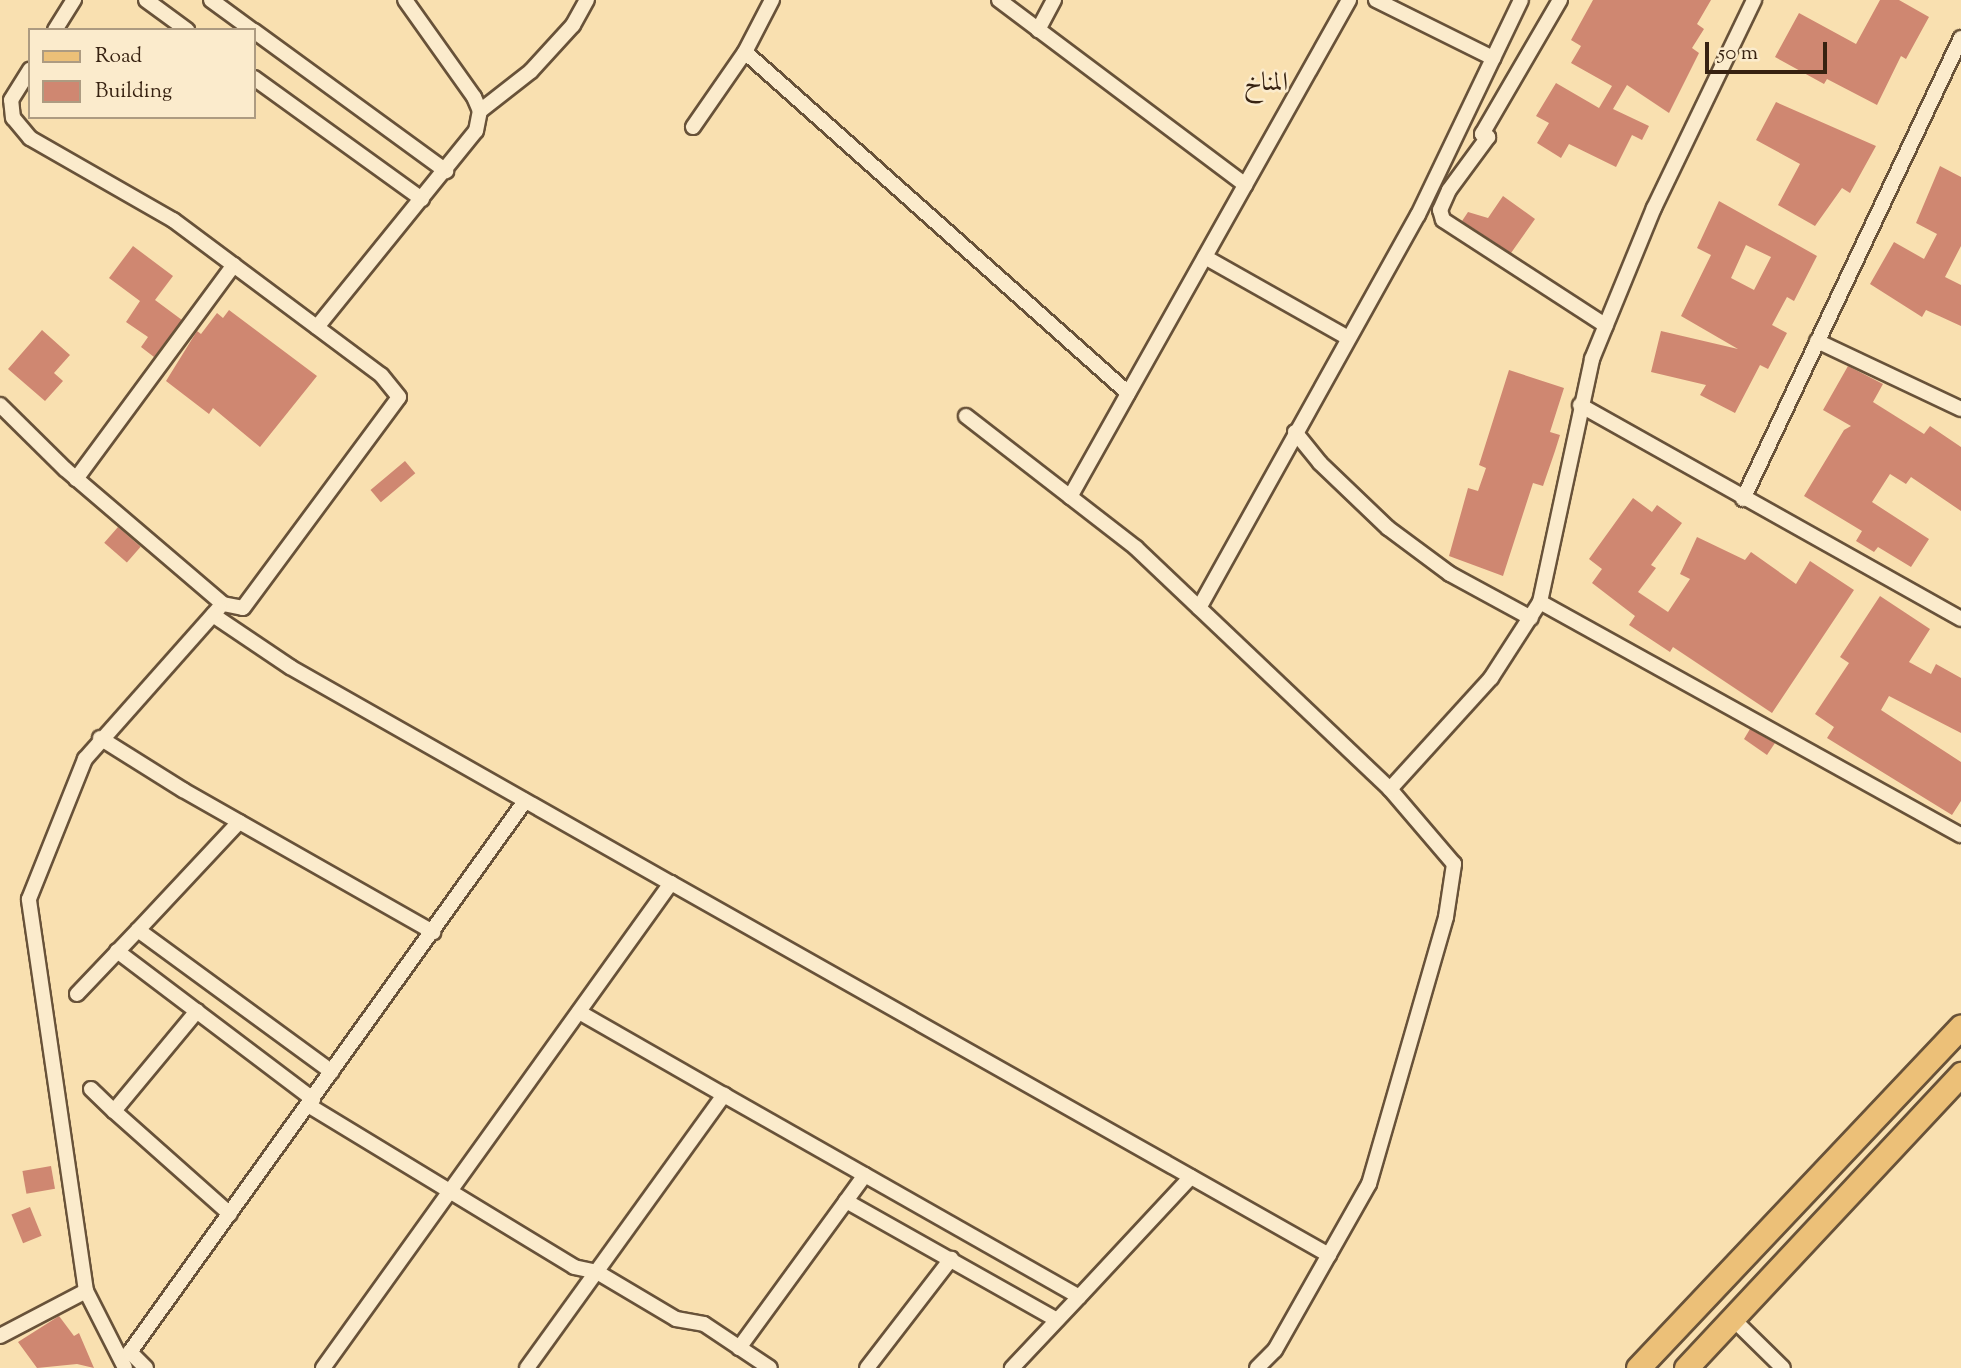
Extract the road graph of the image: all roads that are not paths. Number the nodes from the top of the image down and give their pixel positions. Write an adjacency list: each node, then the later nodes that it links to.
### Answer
1 (74, 0): 14 (street)
2 (146, 0): 15 (street)
3 (211, 0): 16 (street)
4 (405, 0): 24 (street)
5 (587, 0): 24 (street)
6 (772, 0): 20 (street)
7 (999, 0): 17 (street)
8 (1054, 0): 17 (street)
9 (1349, 0): 27 (street)
10 (1376, 0): 21 (street)
11 (1521, 0): 21 (street)
12 (1560, 0): 31 (street)
13 (1754, 0): 31 (street)
14 (56, 28)
15 (184, 28)
16 (249, 28)
17 (1038, 30): 27 (street)
18 (256, 33): 26 (street)
19 (1961, 38): 34 (street)
20 (745, 52): 25 (street); 35 (street)
21 (1493, 58): 33 (street)
22 (28, 72): 30 (street)
23 (256, 79): 28 (street)
24 (480, 111): 26 (street)
25 (693, 127)
26 (446, 171): 28 (street)
27 (1245, 185): 29 (street)
28 (422, 199): 32 (street)
29 (1205, 257): 33 (street); 35 (street)
30 (234, 265): 32 (street); 41 (street)
31 (1606, 326): 37 (street)
32 (317, 327): 46 (street)
33 (1348, 338): 40 (street)
34 (1817, 341): 38 (street); 43 (street)
35 (1128, 393): 42 (street)
36 (0, 405): 41 (street)
37 (1580, 405): 43 (street); 44 (street)
38 (1961, 409)
39 (965, 416): 42 (street)
40 (1295, 432): 45 (street); 47 (street)
41 (76, 478): 46 (street)
42 (1070, 497): 45 (street)
43 (1743, 499): 48 (street)
44 (1540, 602): 47 (street); 53 (street)
45 (1199, 608): 50 (street)
46 (218, 610): 49 (street); 51 (street)
47 (1531, 618): 50 (street)
48 (1961, 619)
49 (100, 738): 52 (street); 76 (street)
50 (1390, 789): 73 (street)
51 (525, 801): 54 (street); 56 (street)
52 (239, 822): 55 (street); 56 (street)
53 (1961, 835)
54 (671, 883): 60 (street); 69 (street)
55 (138, 930): 57 (street); 62 (street)
56 (433, 932): 62 (street)
57 (117, 951): 58 (street); 59 (street)
58 (77, 994)
59 (197, 1011): 66 (street); 67 (street)
60 (579, 1012): 65 (street); 70 (street)
61 (1961, 1027): 91 (main road)
62 (332, 1072): 66 (street)
63 (1961, 1074): 78 (main road)
64 (91, 1089): 67 (street)
65 (724, 1095): 68 (street); 75 (street)
66 (310, 1102): 70 (street); 72 (street)
67 (114, 1111): 72 (street)
68 (865, 1175): 71 (street); 77 (street)
69 (1191, 1177): 73 (street); 77 (street)
70 (450, 1193): 75 (street); 85 (street)
71 (846, 1201): 74 (street); 81 (street)
72 (230, 1214): 84 (street)
73 (1329, 1255): 82 (street)
74 (951, 1259): 79 (street); 88 (street)
75 (597, 1272): 81 (street); 86 (street)
76 (86, 1291): 80 (street); 83 (street)
77 (1079, 1297): 79 (street)
78 (1732, 1318): 92 (main road); 93 (street)
79 (1057, 1320): 89 (street)
80 (0, 1336)
81 (739, 1348): 87 (street)
82 (1262, 1363): 90 (street)
83 (125, 1368)
84 (146, 1368)
85 (323, 1368)
86 (527, 1368)
87 (770, 1368)
88 (867, 1368)
89 (1012, 1368)
90 (1279, 1368)
91 (1638, 1368)
92 (1686, 1368)
93 (1783, 1368)

